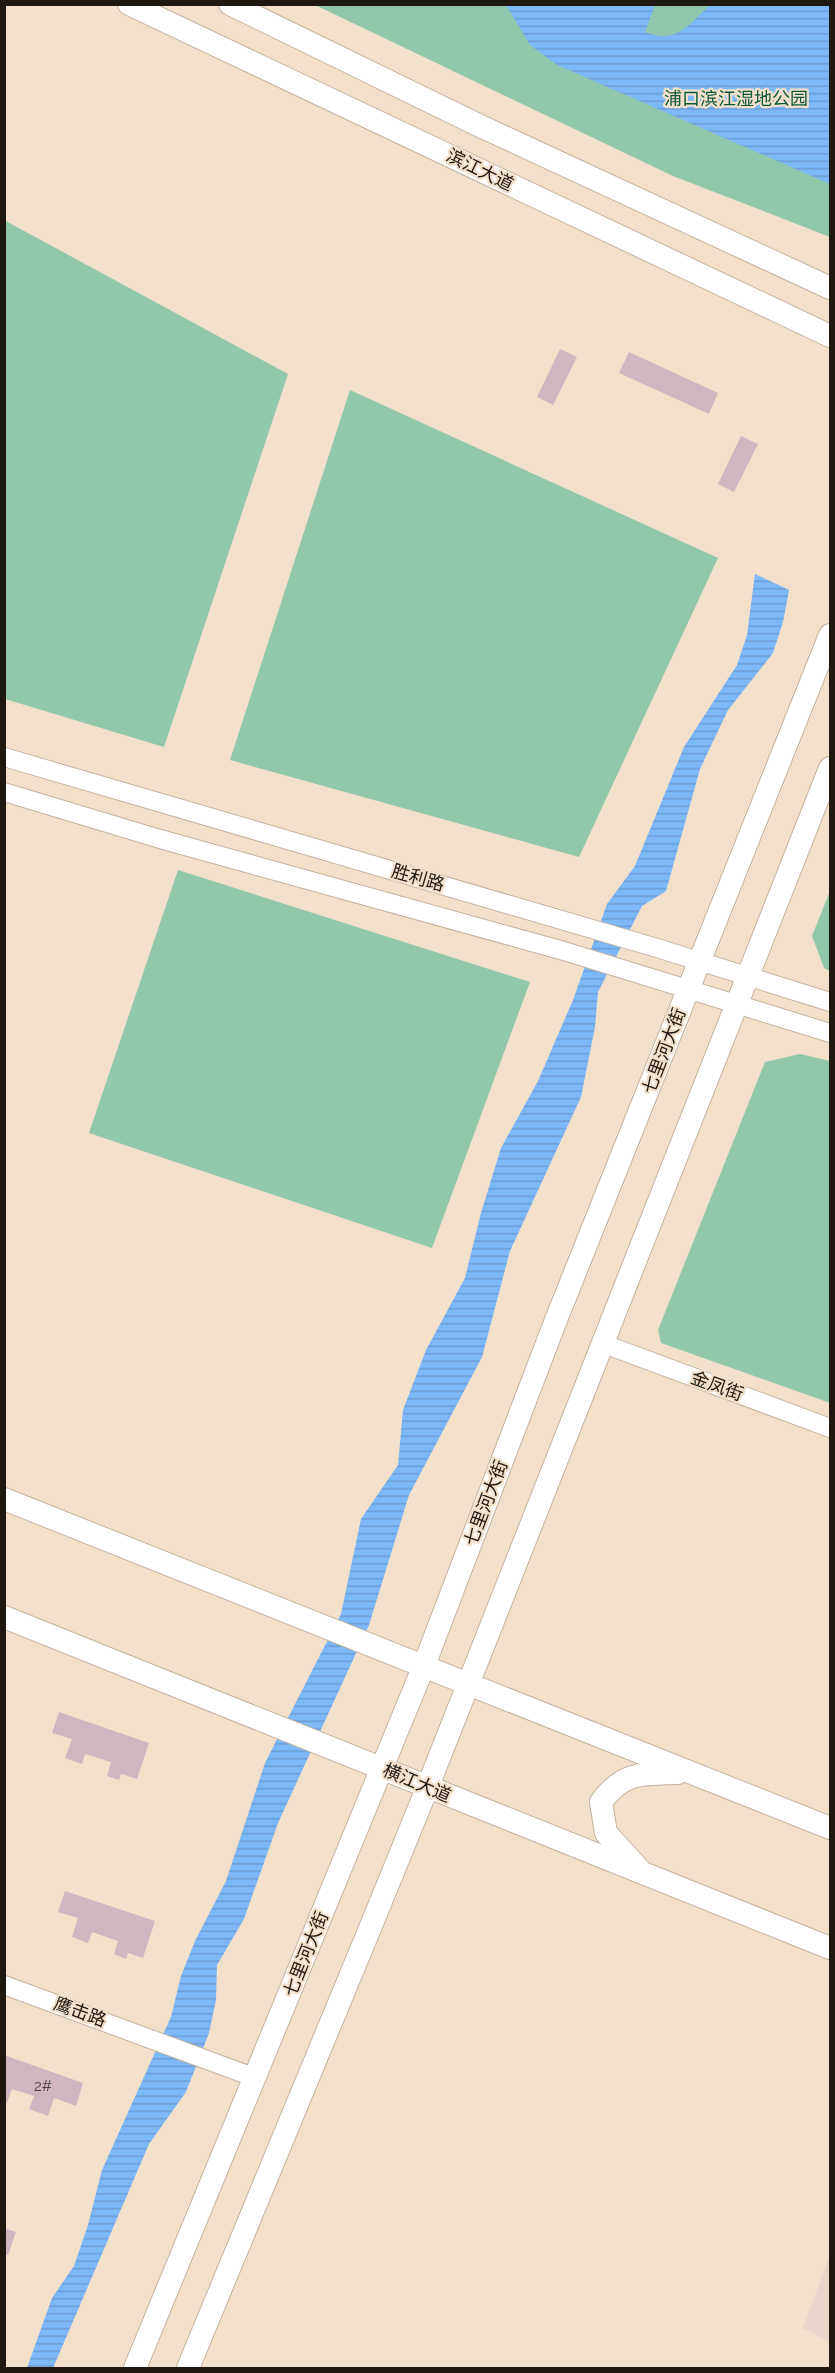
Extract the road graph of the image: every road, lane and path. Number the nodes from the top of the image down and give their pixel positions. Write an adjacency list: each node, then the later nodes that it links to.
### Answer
1 (129, 4): 4 (main road, 滨江大道)
2 (230, 4): 3 (main road)
3 (831, 288)
4 (831, 336)
5 (831, 635): 9 (main road, 七里河大街)
6 (4, 757): 9 (street, 胜利路)
7 (831, 768): 10 (main road)
8 (4, 792): 11 (street, 胜利路)
9 (699, 962): 10 (street, 胜利路); 11 (main road, 七里河大街)
10 (746, 976): 12 (street, 胜利路); 13 (main road)
11 (689, 988): 13 (street, 胜利路); 19 (main road, 七里河大街)
12 (831, 1002)
13 (736, 1005): 14 (street, 胜利路); 15 (main road)
14 (831, 1032)
15 (604, 1344): 16 (street, 金凤街); 20 (main road)
16 (831, 1428)
17 (4, 1499): 19 (main road)
18 (4, 1617): 21 (main road, 横江大道)
19 (423, 1668): 20 (main road); 21 (main road, 七里河大街)
20 (466, 1685): 22 (main road); 23 (main road)
21 (381, 1768): 23 (main road, 横江大道); 28 (main road, 七里河大街)
22 (688, 1772): 24 (main road); 25 (main road)
23 (427, 1788): 25 (main road, 横江大道); 30 (main road)
24 (831, 1828)
25 (644, 1874): 26 (main road, 横江大道)
26 (831, 1948)
27 (4, 1984): 28 (street, 鹰击路)
28 (256, 2078): 29 (main road, 七里河大街)
29 (135, 2368)
30 (188, 2368)

